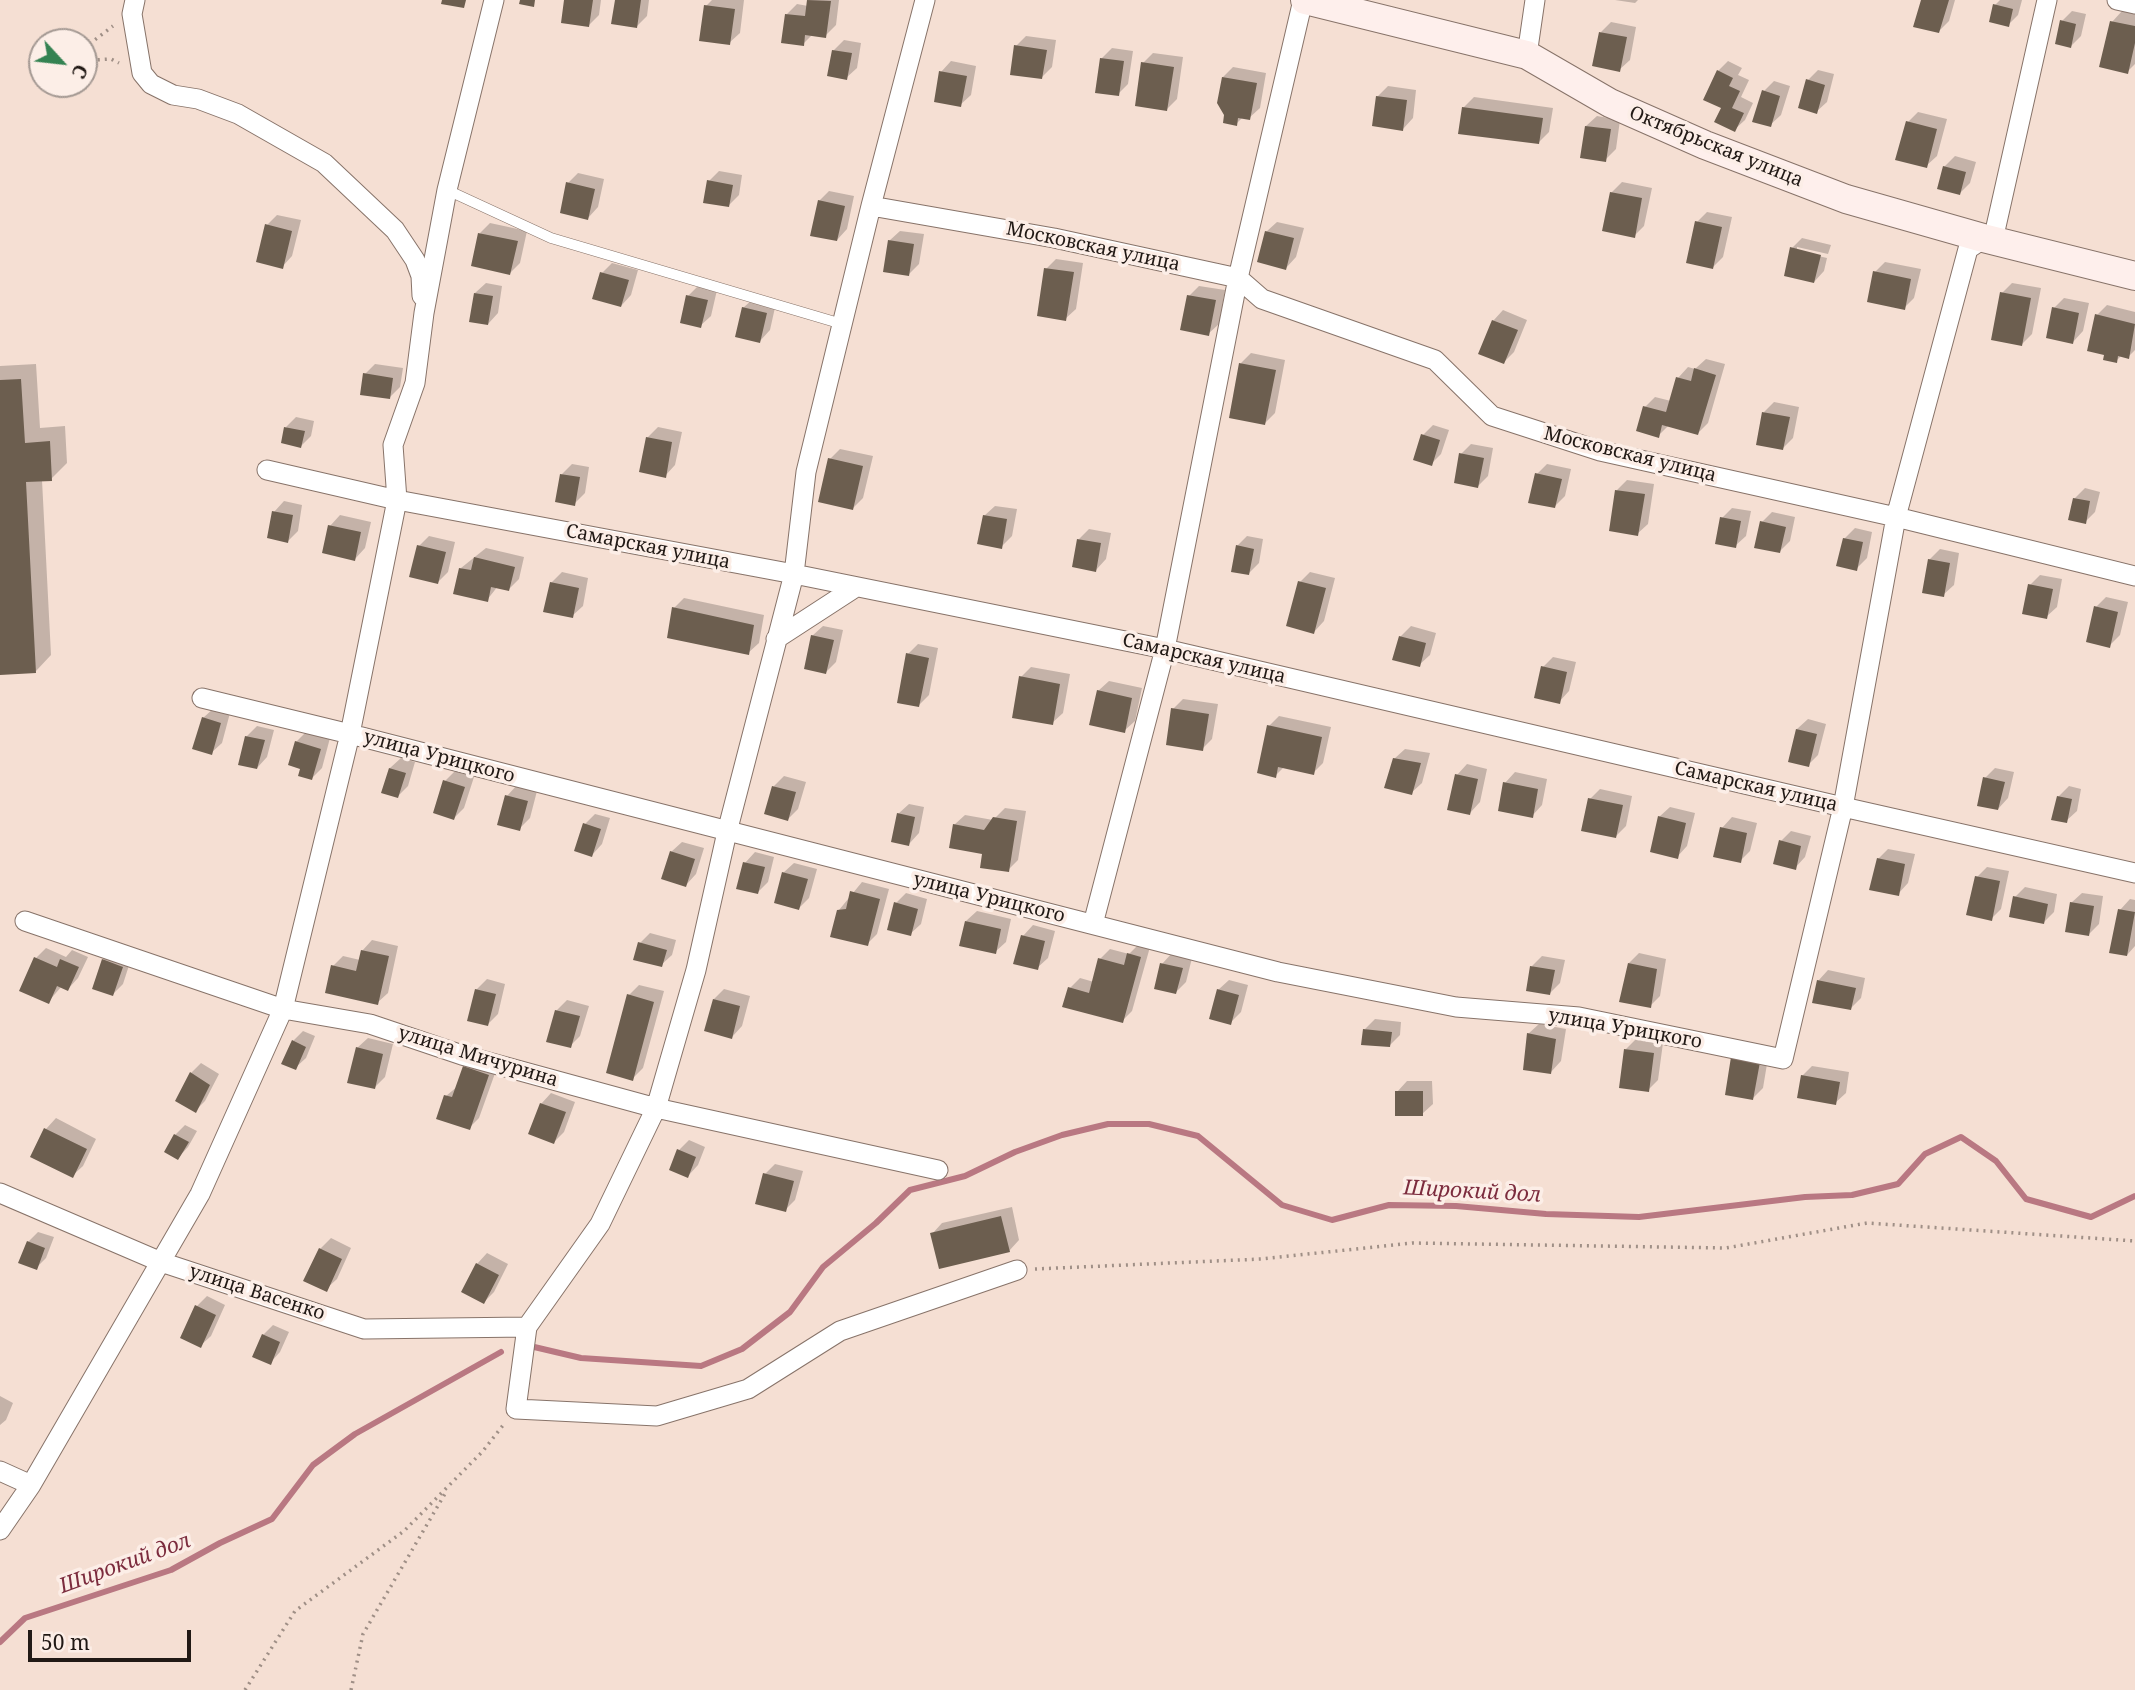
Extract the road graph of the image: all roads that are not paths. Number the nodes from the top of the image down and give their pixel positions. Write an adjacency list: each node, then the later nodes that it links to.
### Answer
1 (494, 0): 10 (street)
2 (925, 0): 11 (street)
3 (1304, 0): 9 (main road, Октябрьская улица); 14 (street)
4 (1535, 0): 9 (street)
5 (2047, 0): 12 (street)
6 (2117, 0): 7 (street)
7 (2135, 5)
8 (134, 7): 15 (street)
9 (1527, 55): 12 (main road, Октябрьская улица)
10 (447, 190): 15 (street); 16 (lane)
11 (872, 206): 14 (street, Московская улица); 16 (street)
12 (1983, 238): 13 (main road, Октябрьская улица); 19 (street)
13 (2135, 275)
14 (1238, 278): 19 (street, Московская улица); 24 (street)
15 (424, 313): 18 (street)
16 (842, 324): 20 (street)
17 (267, 470): 18 (street, Самарская улица)
18 (397, 500): 20 (street, Самарская улица); 26 (street)
19 (1896, 517): 21 (street, Московская улица); 27 (street)
20 (794, 574): 22 (street, Самарская улица); 23 (street)
21 (2135, 576)
22 (856, 587): 23 (street); 24 (street, Самарская улица)
23 (776, 639): 28 (street)
24 (1165, 649): 27 (street, Самарская улица); 31 (street)
25 (202, 698): 26 (street, улица Урицкого)
26 (350, 734): 28 (street, улица Урицкого); 32 (street)
27 (1843, 807): 29 (street, Самарская улица); 31 (street, улица Урицкого)
28 (727, 832): 31 (street, улица Урицкого); 33 (street)
29 (2135, 873)
30 (25, 921): 32 (street, улица Мичурина)
31 (1093, 924)
32 (283, 1009): 33 (street, улица Мичурина); 36 (street)
33 (656, 1108): 34 (street, улица Мичурина); 38 (street)
34 (938, 1170)
35 (0, 1193): 36 (street, улица Васенко)
36 (161, 1262): 38 (street, улица Васенко); 40 (street)
37 (1017, 1270): 38 (street)
38 (527, 1327)
39 (0, 1471): 40 (street)
40 (31, 1485): 41 (street)
41 (0, 1531)

